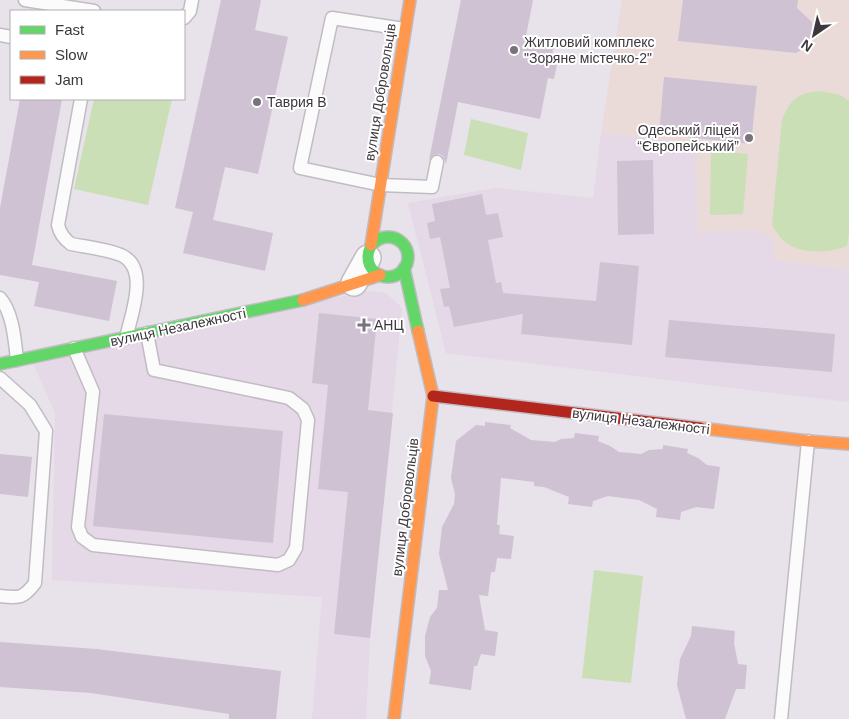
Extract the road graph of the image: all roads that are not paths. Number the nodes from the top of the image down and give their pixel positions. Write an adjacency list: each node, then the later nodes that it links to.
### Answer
1 (25, 0): 4 (lane)
2 (192, 0): 5 (lane)
3 (410, 0): 6 (street, вулиця Добровольців)
4 (88, 10)
5 (185, 17)
6 (404, 29): 9 (street, вулиця Добровольців); 9 (lane)
7 (81, 100): 17 (lane)
8 (437, 162): 9 (lane)
9 (381, 186): 10 (street, вулиця Добровольців); 11 (street, вулиця Добровольців)
10 (389, 213)
11 (376, 264): 12 (street); 12 (street, вулиця Добровольців); 13 (street, вулиця Незалежності); 15 (street)
12 (404, 268): 15 (street, вулиця Добровольців)
13 (354, 283): 16 (street, вулиця Незалежності)
14 (0, 298): 19 (lane)
15 (410, 300): 22 (street, вулиця Добровольців)
16 (147, 333): 17 (street, вулиця Незалежності); 18 (lane)
17 (126, 338): 18 (street, вулиця Незалежності)
18 (74, 348): 19 (street, вулиця Незалежності)
19 (17, 360): 20 (street, вулиця Незалежності)
20 (0, 364)
21 (0, 378): 25 (lane)
22 (433, 396): 23 (street, вулиця Незалежності); 26 (street, вулиця Добровольців)
23 (808, 441): 24 (street, вулиця Незалежності); 27 (lane)
24 (849, 444)
25 (0, 596)
26 (394, 719)
27 (781, 719)

